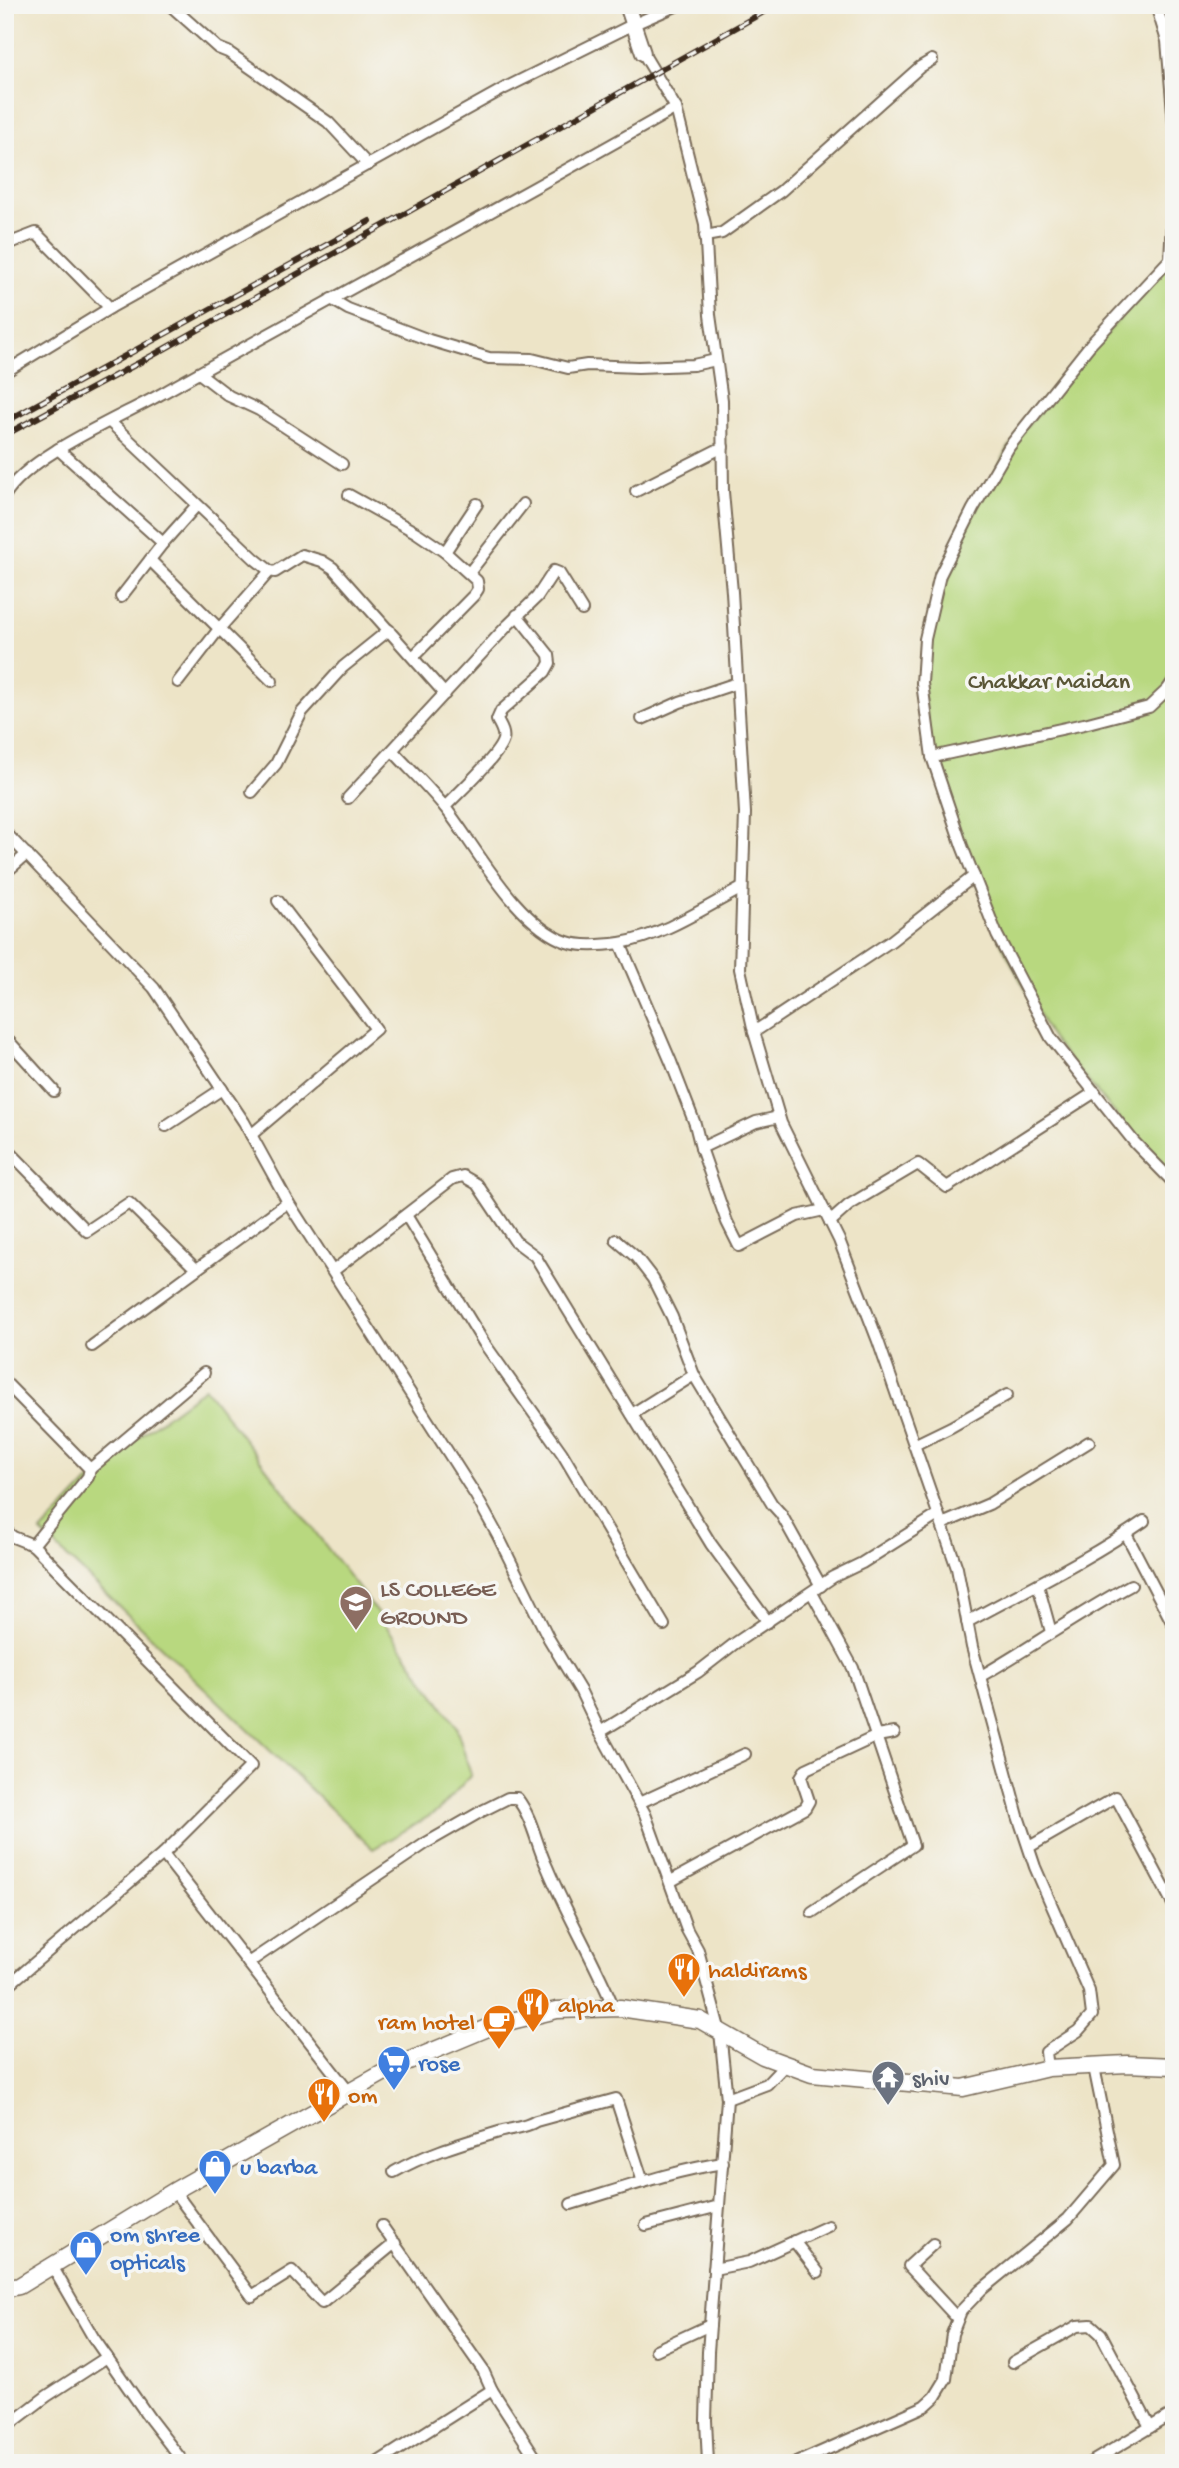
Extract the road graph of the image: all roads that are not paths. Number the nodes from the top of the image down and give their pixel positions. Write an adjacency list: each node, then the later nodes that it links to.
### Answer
1 (170, 5): 12 (street)
2 (627, 5): 6 (street)
3 (678, 5): 6 (street)
4 (1156, 5): 7 (street)
5 (1174, 18): 7 (street)
6 (632, 25): 8 (street); 12 (street)
7 (1164, 30): 11 (street)
8 (643, 53): 10 (street)
9 (932, 60): 15 (street)
10 (676, 108): 15 (street); 18 (street)
11 (1174, 124)
12 (368, 165): 19 (street)
13 (1174, 184): 14 (street)
14 (1172, 229): 17 (street)
15 (705, 236): 20 (street)
16 (5, 245): 19 (street)
17 (1172, 257): 51 (street)
18 (331, 299): 20 (street); 22 (street)
19 (110, 308): 21 (street)
20 (716, 360): 24 (street)
21 (5, 372)
22 (199, 373): 23 (street); 26 (street)
23 (110, 422): 25 (street); 32 (street)
24 (723, 447): 27 (street); 47 (street)
25 (58, 449): 28 (street); 33 (street)
26 (342, 464)
27 (636, 491)
28 (5, 495)
29 (349, 495): 34 (street)
30 (477, 504): 34 (street)
31 (523, 504): 37 (street)
32 (197, 505): 33 (street); 36 (street)
33 (163, 543): 35 (street)
34 (445, 552): 37 (street)
35 (150, 559): 38 (street); 41 (street)
36 (270, 571): 41 (street); 42 (street)
37 (469, 573): 43 (street)
38 (121, 597)
39 (582, 610): 40 (street)
40 (517, 615): 48 (street); 54 (street)
41 (219, 629): 45 (street); 46 (street)
42 (389, 630): 43 (street); 52 (street)
43 (413, 657): 48 (street)
44 (1174, 680): 51 (street)
45 (272, 681)
46 (178, 682)
47 (737, 683): 49 (street); 59 (street)
48 (445, 694): 50 (street)
49 (642, 719)
50 (393, 751): 53 (street); 54 (street)
51 (932, 757): 58 (street)
52 (252, 792)
53 (348, 798)
54 (445, 807): 61 (street)
55 (5, 832): 56 (street)
56 (27, 854): 57 (street); 64 (street)
57 (5, 873)
58 (974, 876): 62 (street); 66 (street)
59 (741, 888): 61 (street); 62 (street)
60 (278, 901): 69 (street)
61 (620, 943): 71 (street)
62 (754, 1032): 67 (street)
63 (5, 1037): 65 (street)
64 (222, 1089): 68 (street); 69 (street)
65 (54, 1091)
66 (1095, 1092): 72 (street); 76 (street)
67 (779, 1117): 71 (street); 74 (street)
68 (166, 1126)
69 (251, 1135): 73 (street)
70 (5, 1147): 78 (street)
71 (701, 1148): 74 (street)
72 (1174, 1183)
73 (288, 1202): 78 (street); 79 (street)
74 (824, 1210): 76 (street)
75 (406, 1215): 79 (street); 85 (street); 99 (street)
76 (830, 1222): 87 (street)
77 (616, 1240): 82 (street)
78 (196, 1269): 80 (street)
79 (333, 1271): 103 (street)
80 (92, 1346)
81 (204, 1373): 88 (street)
82 (694, 1375): 85 (street); 96 (street)
83 (5, 1382): 88 (street)
84 (1007, 1395): 87 (street)
85 (632, 1414): 97 (street)
86 (1089, 1442): 89 (street)
87 (914, 1445): 89 (street)
88 (90, 1469): 93 (street)
89 (940, 1520): 96 (street); 98 (street)
90 (1144, 1521): 92 (street)
91 (5, 1530): 93 (street)
92 (1126, 1534): 94 (street); 100 (street)
93 (33, 1545): 109 (street)
94 (1038, 1584): 98 (street); 101 (street)
95 (1131, 1585): 101 (street)
96 (816, 1589): 97 (street); 105 (street)
97 (768, 1622): 103 (street)
98 (967, 1622): 102 (street)
99 (664, 1625)
100 (1173, 1625)
101 (1051, 1632): 102 (street)
102 (981, 1676): 108 (street)
103 (600, 1732): 107 (street)
104 (894, 1732): 105 (street)
105 (877, 1736): 110 (street); 112 (street)
106 (745, 1754): 107 (street)
107 (639, 1804): 110 (street)
108 (1029, 1847): 111 (street); 120 (street)
109 (163, 1854): 113 (street); 114 (street)
110 (671, 1881): 116 (street)
111 (1174, 1906)
112 (811, 1912)
113 (248, 1963): 115 (street); 121 (street)
114 (5, 1988)
115 (614, 2008): 116 (main road); 121 (main road)
116 (720, 2032): 117 (main road); 122 (street)
117 (786, 2064): 120 (main road); 122 (street)
118 (1174, 2066): 119 (main road)
119 (1094, 2067): 120 (main road); 139 (street)
120 (1048, 2068)
121 (349, 2092): 126 (main road)
122 (727, 2099): 123 (street)
123 (723, 2163): 125 (street); 128 (street)
124 (394, 2172): 125 (street)
125 (643, 2182): 127 (street)
126 (174, 2191): 133 (street); 135 (main road)
127 (571, 2204)
128 (719, 2206): 129 (street); 136 (street)
129 (646, 2225)
130 (382, 2226): 133 (street)
131 (828, 2226): 132 (street)
132 (794, 2241): 136 (street); 137 (street)
133 (395, 2243): 144 (street)
134 (933, 2244): 139 (street)
135 (52, 2266): 138 (main road); 142 (street)
136 (714, 2269): 140 (street)
137 (818, 2272)
138 (5, 2289)
139 (957, 2318): 152 (street)
140 (710, 2325): 141 (street); 151 (street)
141 (656, 2350)
142 (107, 2357): 147 (street); 148 (street)
143 (1013, 2362): 146 (street)
144 (492, 2390): 149 (street); 150 (street)
145 (1174, 2413): 146 (street)
146 (1150, 2427): 153 (street)
147 (5, 2428)
148 (184, 2463)
149 (377, 2463)
150 (539, 2463)
151 (708, 2463)
152 (796, 2463)
153 (1090, 2463)

